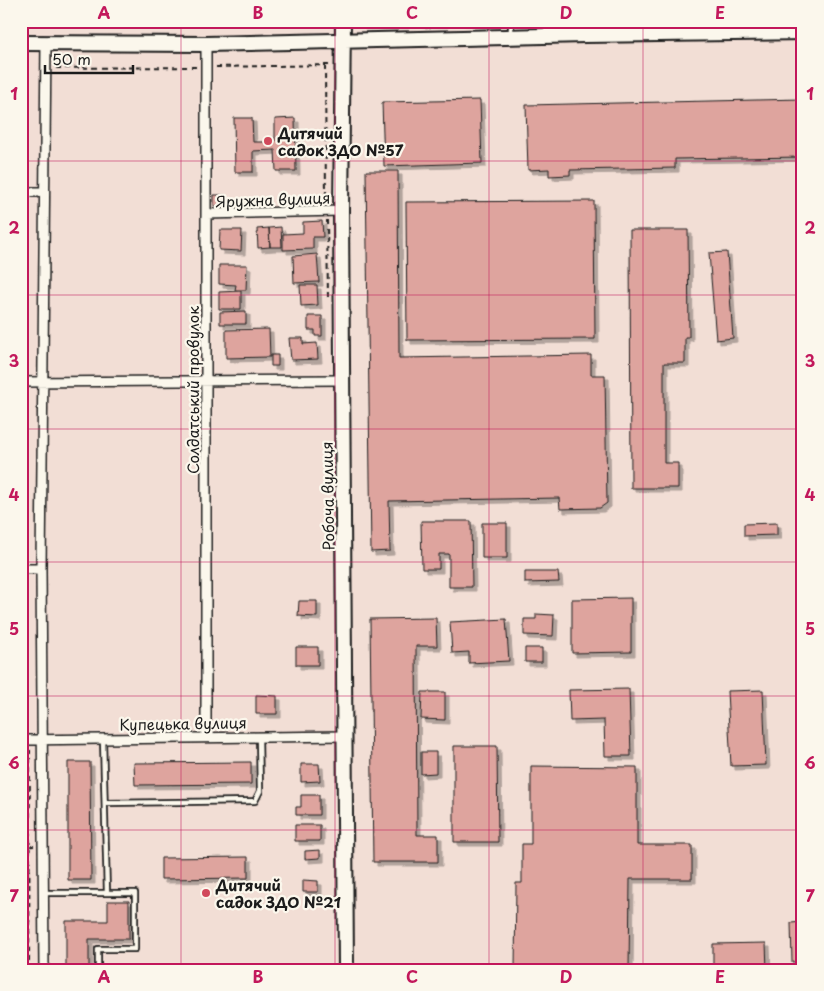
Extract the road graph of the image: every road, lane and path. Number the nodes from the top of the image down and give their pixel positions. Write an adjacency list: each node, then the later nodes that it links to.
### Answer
1 (342, 21): 6 (street, Робоча вулиця)
2 (510, 21): 5 (lane)
3 (585, 28): 4 (street); 5 (street)
4 (803, 32)
5 (511, 37): 6 (street)
6 (343, 41): 9 (street); 10 (street, Робоча вулиця)
7 (46, 42): 8 (street); 9 (street); 13 (street)
8 (21, 43)
9 (206, 44): 12 (street, Солдатський провулок)
10 (342, 64): 11 (path); 16 (street, Робоча вулиця)
11 (324, 65): 12 (path); 17 (path)
12 (206, 67): 13 (path); 18 (street, Солдатський провулок)
13 (45, 68): 15 (street)
14 (21, 192): 15 (street)
15 (44, 192): 23 (street)
16 (341, 210): 17 (street, Яружна вулиця); 21 (street, Робоча вулиця)
17 (326, 211): 18 (street, Яружна вулиця); 19 (path)
18 (206, 214): 20 (street, Солдатський провулок)
19 (328, 301)
20 (206, 380): 21 (street); 23 (street); 28 (street, Солдатський провулок)
21 (342, 380): 27 (street, Робоча вулиця)
22 (21, 382): 23 (street)
23 (43, 382): 25 (street)
24 (21, 569): 25 (street)
25 (41, 569): 31 (street)
26 (259, 736): 27 (street, Купецька вулиця); 28 (street, Купецька вулиця); 32 (lane)
27 (345, 736): 38 (street, Робоча вулиця)
28 (206, 737): 29 (street, Купецька вулиця)
29 (103, 738): 31 (street, Купецька вулиця); 32 (lane)
30 (26, 740): 31 (street, Купецька вулиця); 35 (path)
31 (43, 740): 33 (street)
32 (105, 803): 34 (lane)
33 (45, 893): 34 (lane); 36 (street)
34 (107, 893): 37 (lane)
35 (29, 970)
36 (44, 970)
37 (98, 970)
38 (346, 970)

